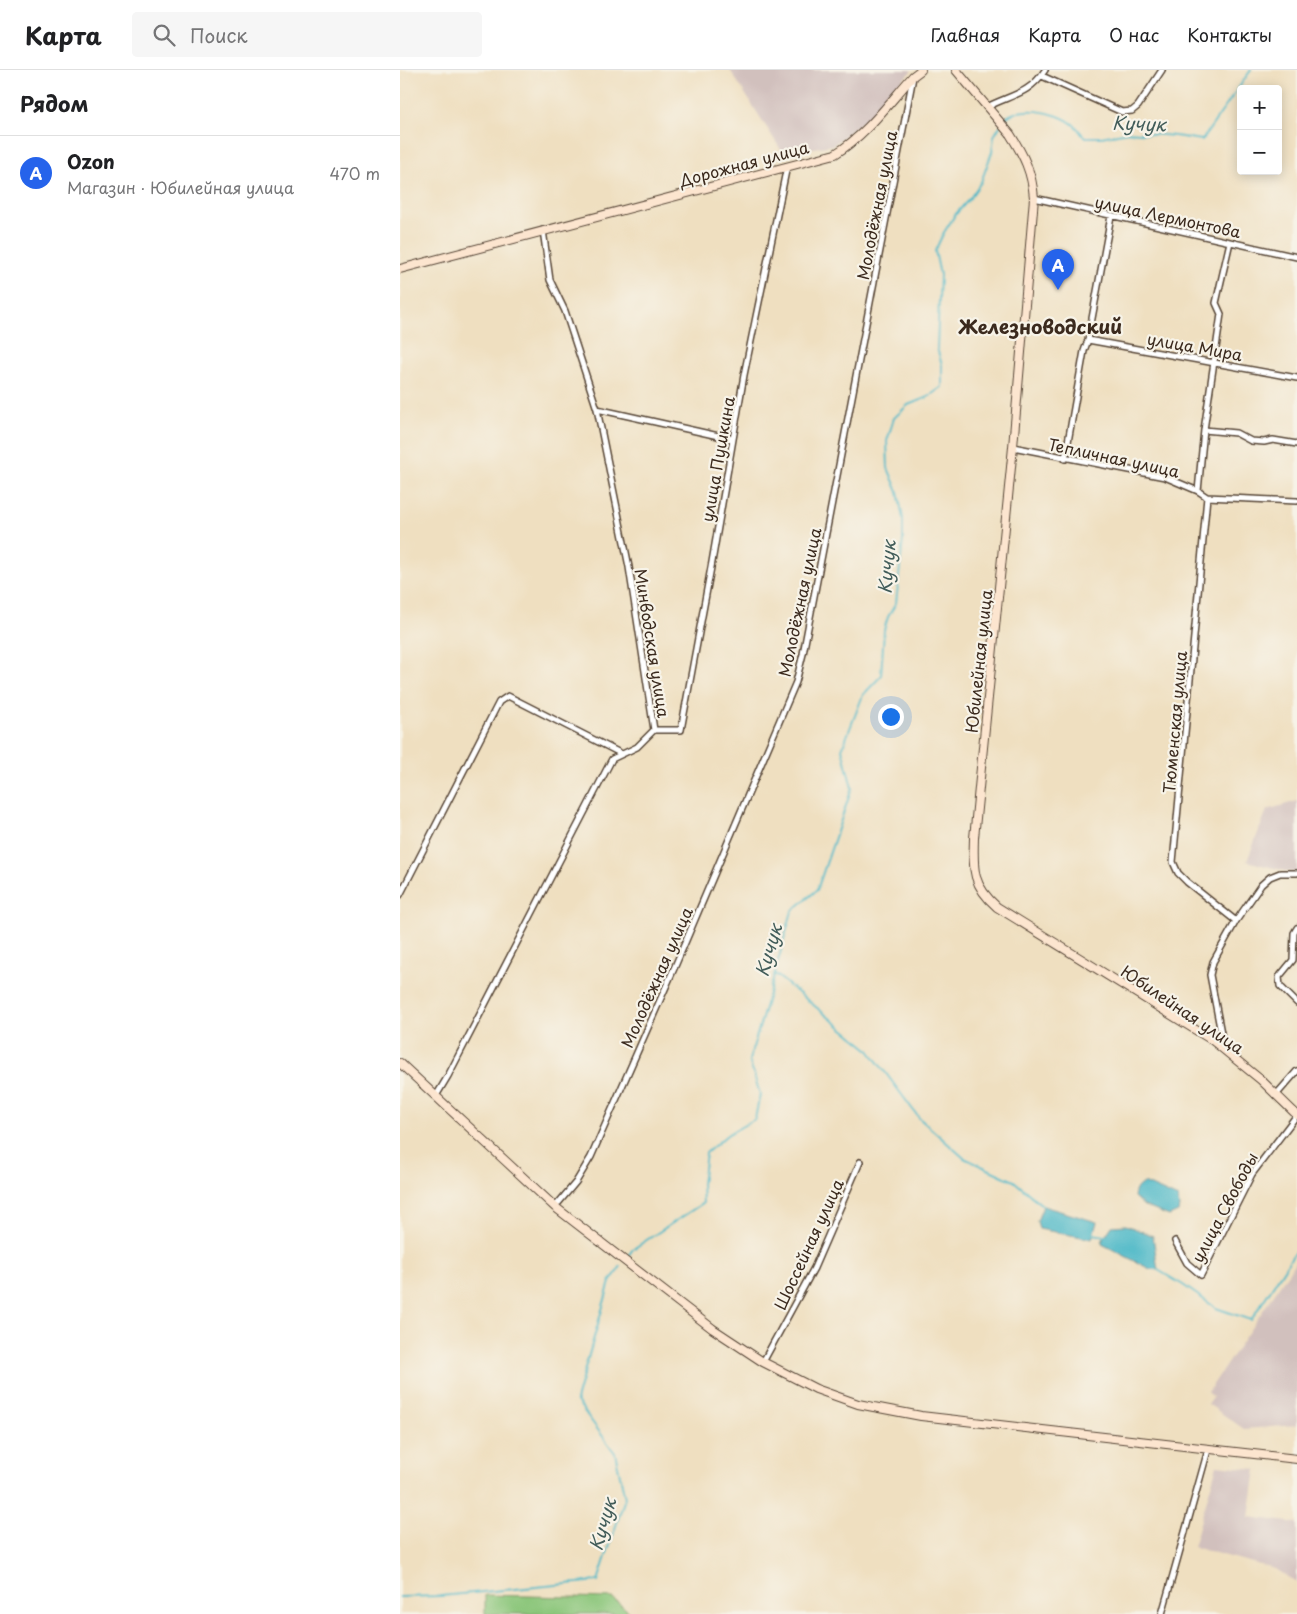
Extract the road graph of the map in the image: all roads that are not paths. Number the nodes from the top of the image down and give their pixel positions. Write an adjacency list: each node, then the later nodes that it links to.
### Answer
1 (921, 70): 5 (street, Дорожная улица)
2 (956, 70): 7 (street, Юбилейная улица)
3 (1045, 70): 6 (street)
4 (1162, 70): 6 (street)
5 (913, 76): 8 (street, Дорожная улица); 41 (street, Молодёжная улица)
6 (1042, 76): 7 (street)
7 (987, 106): 9 (street, Юбилейная улица)
8 (787, 166): 11 (street, Дорожная улица); 20 (street, улица Пушкина)
9 (1034, 198): 10 (street, улица Лермонтова); 22 (street, Юбилейная улица)
10 (1111, 216): 12 (street, улица Лермонтова); 15 (street)
11 (543, 230): 14 (street, Дорожная улица); 18 (street, Минводская улица)
12 (1230, 242): 13 (street, улица Лермонтова); 16 (street)
13 (1297, 257)
14 (400, 269)
15 (1088, 340): 16 (street, улица Мира); 23 (street)
16 (1213, 362): 17 (street, улица Мира); 19 (street)
17 (1297, 378)
18 (597, 409): 20 (street); 27 (street, Минводская улица)
19 (1204, 430): 21 (street); 24 (street)
20 (732, 439): 27 (street, улица Пушкина)
21 (1297, 444)
22 (1013, 447): 23 (street, Тепличная улица); 34 (street, Юбилейная улица)
23 (1064, 458): 24 (street, Тепличная улица)
24 (1198, 491): 25 (street, Тепличная улица)
25 (1207, 497): 26 (street); 31 (street, Тюменская улица)
26 (1297, 501)
27 (654, 730): 28 (street, Минводская улица)
28 (622, 754): 30 (street); 38 (street, Минводская улица)
29 (1297, 873): 31 (street)
30 (400, 895)
31 (1236, 921): 34 (street)
32 (1297, 928): 33 (street)
33 (1297, 1003)
34 (1224, 1050): 37 (street, Юбилейная улица)
35 (400, 1062): 38 (street)
36 (1297, 1071): 37 (street)
37 (1276, 1095): 39 (street, Юбилейная улица)
38 (436, 1096): 41 (street)
39 (1297, 1115): 42 (street, улица Свободы)
40 (860, 1162): 43 (street, Шоссейная улица)
41 (555, 1207): 43 (street)
42 (1175, 1241)
43 (763, 1362): 44 (street)
44 (1208, 1450): 45 (street); 46 (street)
45 (1297, 1459)
46 (1162, 1614)

